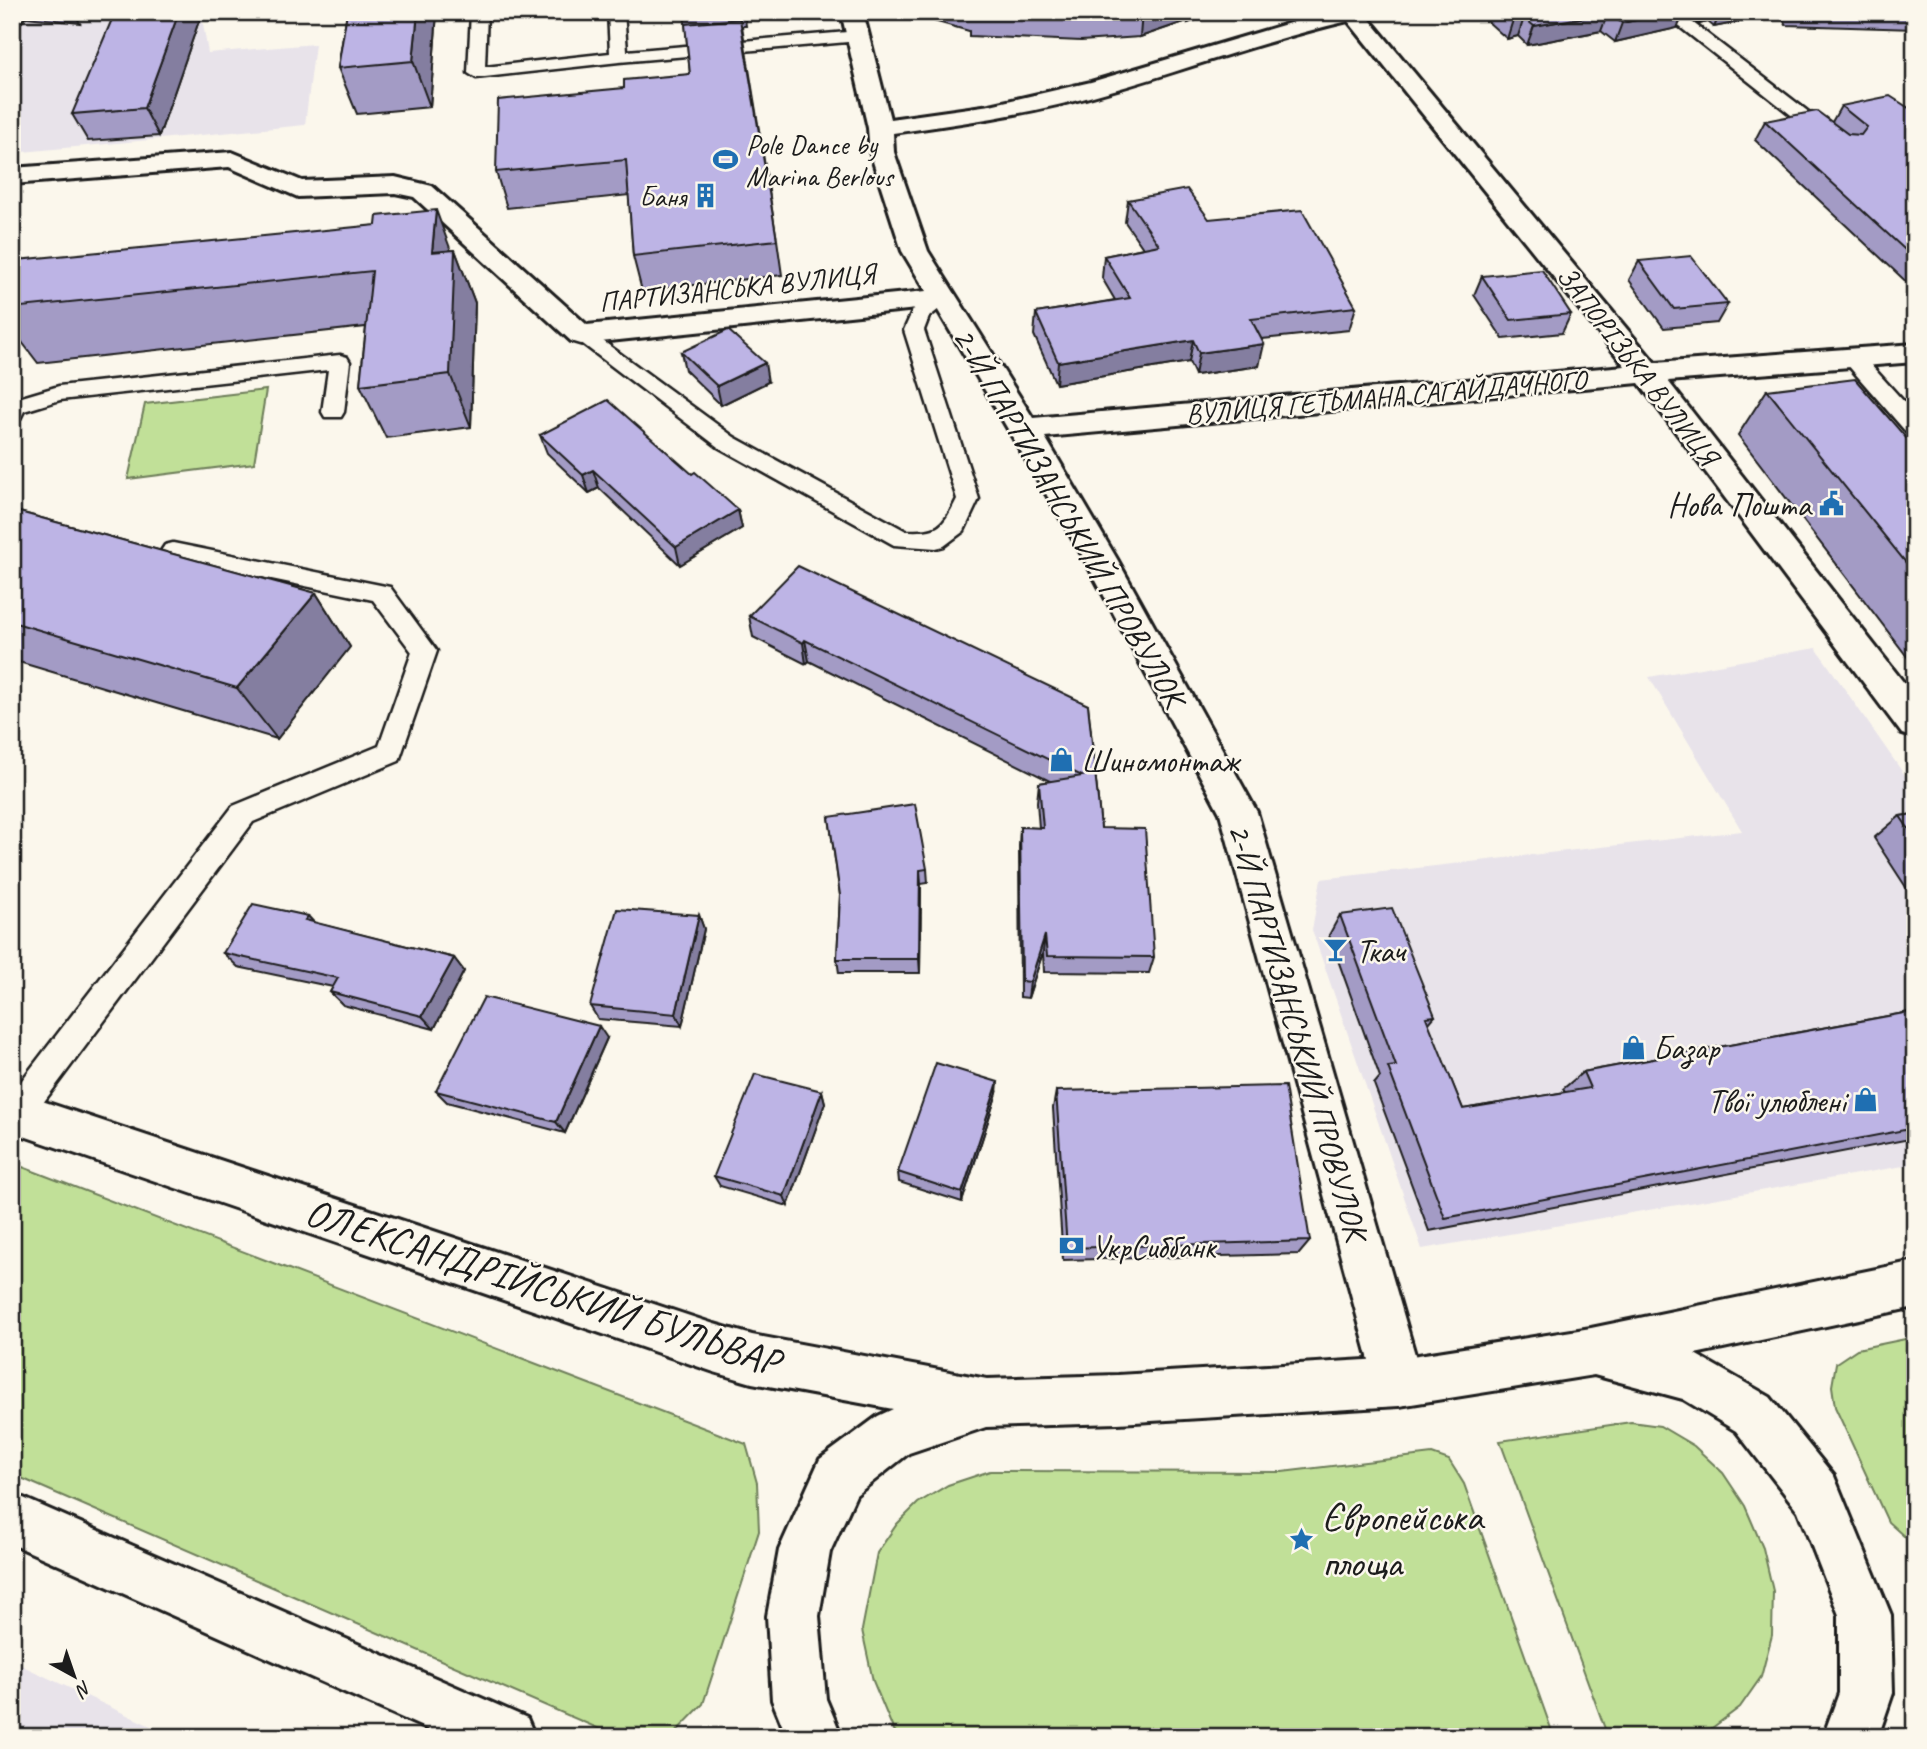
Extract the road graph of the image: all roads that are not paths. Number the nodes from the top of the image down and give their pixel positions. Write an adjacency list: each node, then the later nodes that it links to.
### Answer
1 (17, 12): 7 (street)
2 (480, 12): 9 (lane)
3 (616, 12): 9 (lane)
4 (1358, 12): 6 (street)
5 (1669, 12): 11 (lane)
6 (1352, 13): 10 (street); 17 (street, ЗАПОРІЗЬКА ВУЛИЦЯ)
7 (12, 16)
8 (856, 24): 9 (lane); 10 (street, 2-Й ПАРТИЗАНСЬКИЙ ПРОВУЛОК)
9 (619, 57)
10 (880, 128): 13 (street, 2-Й ПАРТИЗАНСЬКИЙ ПРОВУЛОК)
11 (1844, 148)
12 (12, 176): 14 (street, ПАРТИЗАНСЬКА ВУЛИЦЯ)
13 (943, 298): 14 (street, ПАРТИЗАНСЬКА ВУЛИЦЯ); 14 (lane); 21 (street, 2-Й ПАРТИЗАНСЬКИЙ ПРОВУЛОК)
14 (580, 335)
15 (1915, 353): 16 (street, ВУЛИЦЯ ГЕТЬМАНА САГАЙДАЧНОГО)
16 (1853, 358): 17 (street, ВУЛИЦЯ ГЕТЬМАНА САГАЙДАЧНОГО); 20 (lane)
17 (1647, 373): 21 (street, ВУЛИЦЯ ГЕТЬМАНА САГАЙДАЧНОГО); 23 (street, ЗАПОРІЗЬКА ВУЛИЦЯ)
18 (14, 409): 19 (lane)
19 (334, 412)
20 (1915, 428)
21 (1025, 429): 27 (street, 2-Й ПАРТИЗАНСЬКИЙ ПРОВУЛОК)
22 (173, 551): 24 (lane)
23 (1915, 724)
24 (14, 1112): 28 (street, ОЛЕКСАНДРІЙСЬКИЙ БУЛЬВАР)
25 (1915, 1284): 26 (street, ОЛЕКСАНДРІЙСЬКИЙ БУЛЬВАР)
26 (1591, 1352): 27 (street, ОЛЕКСАНДРІЙСЬКИЙ БУЛЬВАР); 32 (street)
27 (1399, 1382): 28 (street, ОЛЕКСАНДРІЙСЬКИЙ БУЛЬВАР)
28 (987, 1403): 31 (street)
29 (12, 1518): 30 (street)
30 (508, 1737)
31 (815, 1737)
32 (1850, 1737)

